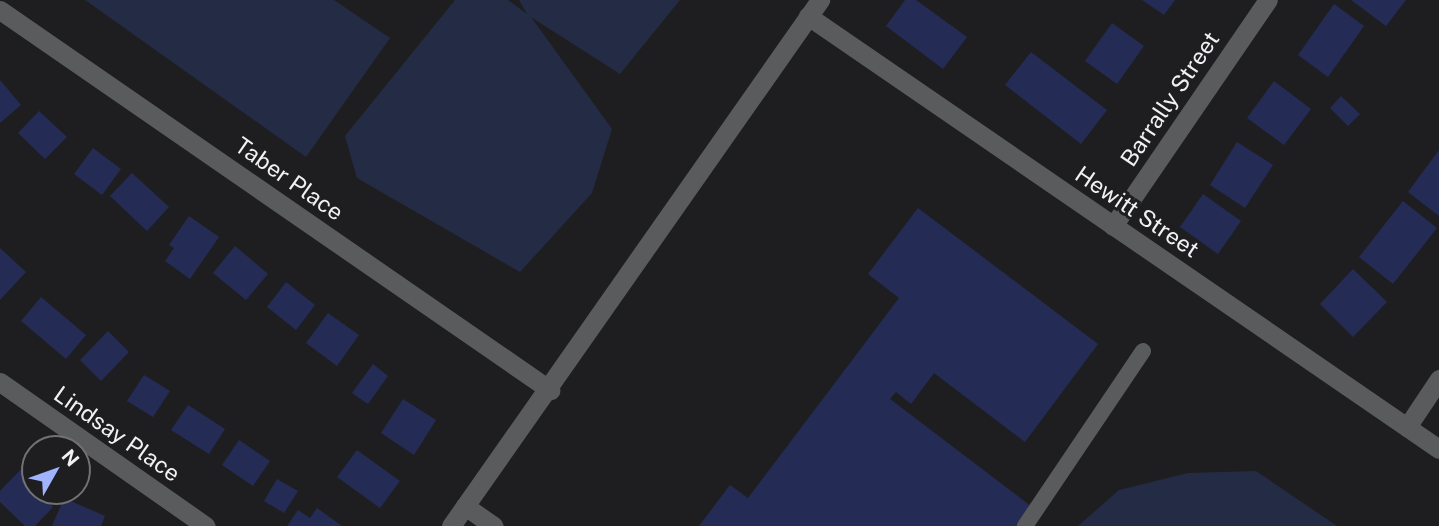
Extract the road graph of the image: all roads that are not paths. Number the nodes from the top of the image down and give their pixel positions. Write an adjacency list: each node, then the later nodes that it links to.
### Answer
1 (1268, 0): 4 (street, Barrally Street)
2 (814, 8): 4 (street, Hewitt Street); 8 (street)
3 (0, 10): 8 (street, Taber Place)
4 (1113, 226): 9 (street, Hewitt Street)
5 (1143, 351): 15 (lane)
6 (1439, 379): 9 (street)
7 (0, 382): 12 (street, Lindsay Place)
8 (550, 390): 11 (street)
9 (1408, 427): 10 (street, Hewitt Street)
10 (1439, 449)
11 (465, 506): 13 (street); 14 (street)
12 (206, 526)
13 (451, 526)
14 (494, 526)
15 (1025, 526)

